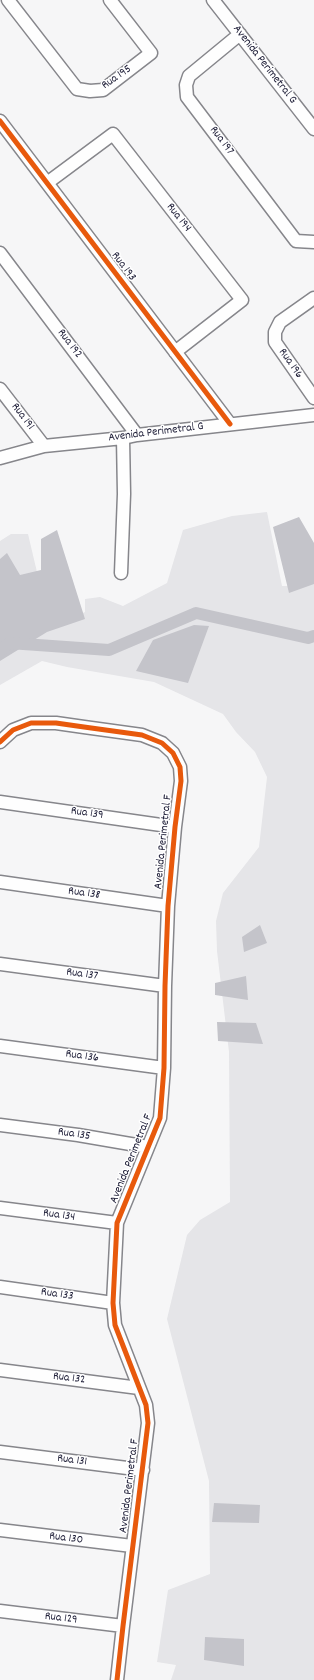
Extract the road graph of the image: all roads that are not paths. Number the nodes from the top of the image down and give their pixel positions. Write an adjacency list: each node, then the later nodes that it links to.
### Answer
1 (8, 0): 2 (street, Rua 195)
2 (110, 0)
3 (213, 0): 4 (street, Avenida Perimetral G)
4 (240, 34): 6 (street, Avenida Perimetral G); 8 (street, Rua 197)
5 (0, 121): 7 (street, Rua 193)
6 (314, 129)
7 (47, 183): 11 (street, Rua 193); 11 (street, Rua 194)
8 (314, 242)
9 (0, 253): 16 (street, Rua 192)
10 (314, 298): 13 (street, Rua 196)
11 (175, 352): 15 (street, Rua 193)
12 (0, 389): 18 (street, Rua 191)
13 (314, 398)
14 (314, 415): 15 (street, Avenida Perimetral G)
15 (230, 424): 16 (street, Avenida Perimetral G)
16 (137, 435): 17 (street, Avenida Perimetral G)
17 (123, 438): 18 (street, Avenida Perimetral G); 20 (street)
18 (44, 446): 19 (street, Avenida Perimetral G)
19 (0, 458)
20 (121, 573)
21 (0, 742): 23 (street, Avenida Perimetral F)
22 (0, 802): 23 (street, Rua 139)
23 (175, 827): 25 (street, Avenida Perimetral F)
24 (0, 882): 25 (street, Rua 138)
25 (168, 906): 27 (street, Avenida Perimetral F)
26 (0, 964): 27 (street, Rua 137)
27 (165, 986): 29 (street, Avenida Perimetral F)
28 (0, 1046): 29 (street, Rua 136)
29 (164, 1068): 31 (street, Avenida Perimetral F)
30 (0, 1125): 31 (street, Rua 135)
31 (148, 1147): 33 (street, Avenida Perimetral F)
32 (0, 1208): 33 (street, Rua 134)
33 (117, 1223): 35 (street, Avenida Perimetral F)
34 (0, 1287): 35 (street, Rua 133)
35 (113, 1303): 37 (street, Avenida Perimetral F)
36 (0, 1370): 37 (street, Rua 132)
37 (139, 1388): 39 (street, Avenida Perimetral F)
38 (0, 1452): 39 (street, Rua 131)
39 (143, 1470): 41 (street, Avenida Perimetral F)
40 (0, 1530): 41 (street, Rua 130)
41 (132, 1546): 43 (street, Avenida Perimetral F)
42 (0, 1612): 43 (street, Rua 129)
43 (122, 1626): 44 (street, Avenida Perimetral F)
44 (117, 1680)

